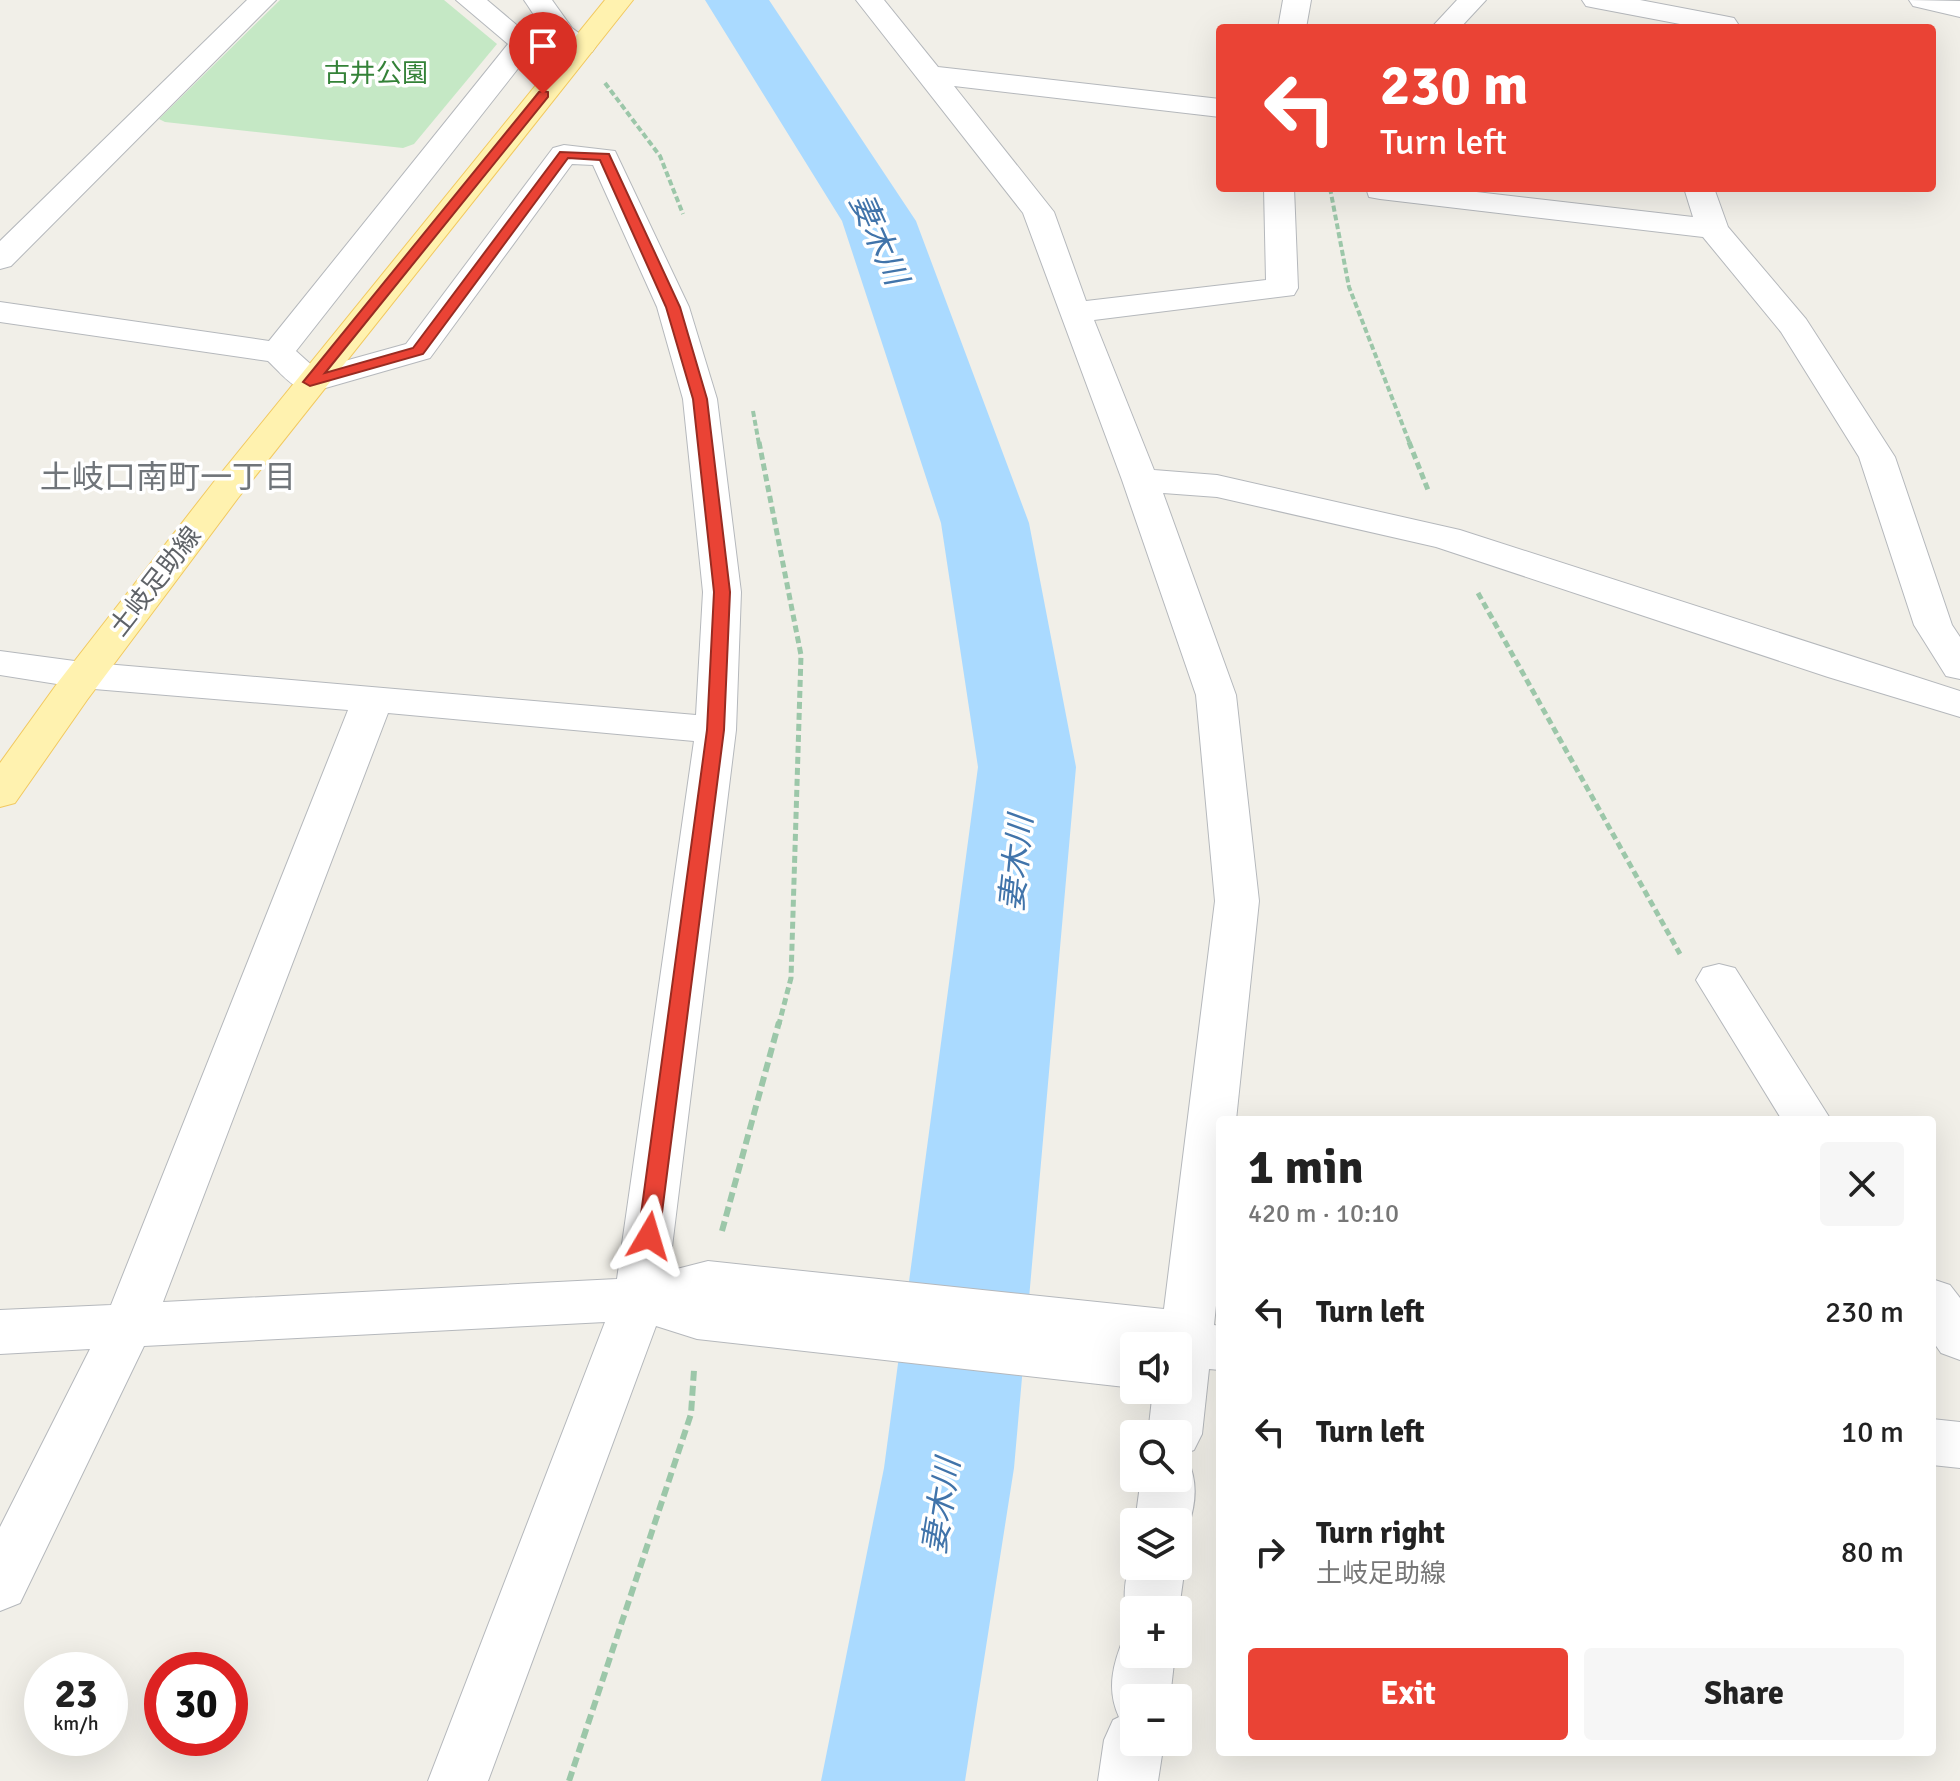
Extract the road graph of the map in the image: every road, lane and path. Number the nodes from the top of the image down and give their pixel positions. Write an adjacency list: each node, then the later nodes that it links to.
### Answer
1 (262, 0): 22 (street)
2 (470, 0): 25 (street)
3 (538, 0): 14 (street)
4 (619, 0): 14 (main road, 土岐足助線)
5 (870, 0): 15 (street)
6 (1297, 0): 12 (street)
7 (1472, 0): 13 (street)
8 (1596, 0): 11 (street)
9 (1923, 0): 10 (street)
10 (1960, 9)
11 (1726, 17)
12 (1293, 24)
13 (1449, 24)
14 (587, 41): 26 (main road, 土岐足助線)
15 (929, 75): 16 (street); 24 (street)
16 (1216, 108)
17 (1279, 192): 24 (street)
18 (1331, 192): 28 (path)
19 (1397, 192): 21 (street)
20 (1700, 192): 21 (street)
21 (1713, 229): 29 (street)
22 (0, 259)
23 (0, 312): 25 (street)
24 (1074, 312): 27 (street)
25 (278, 352): 26 (street)
26 (310, 382): 32 (main road, 土岐足助線); 35 (street)
27 (1140, 480): 28 (street); 43 (street)
28 (1447, 538): 34 (street); 37 (path)
29 (1947, 627): 31 (street)
30 (0, 663): 32 (street)
31 (1960, 667)
32 (82, 675): 33 (street); 36 (main road, 土岐足助線)
33 (373, 699): 35 (street); 41 (street)
34 (1960, 704)
35 (716, 730): 39 (street)
36 (0, 793)
37 (1704, 974): 38 (street)
38 (1804, 1116)
39 (640, 1299): 41 (street); 45 (street); 50 (street)
40 (1936, 1305): 44 (street)
41 (129, 1324): 42 (street); 48 (street)
42 (0, 1332)
43 (1178, 1332)
44 (1960, 1338)
45 (1120, 1342)
46 (1936, 1442): 47 (street)
47 (1960, 1445)
48 (0, 1585)
49 (1132, 1756): 51 (street)
50 (458, 1781)
51 (1128, 1781)

